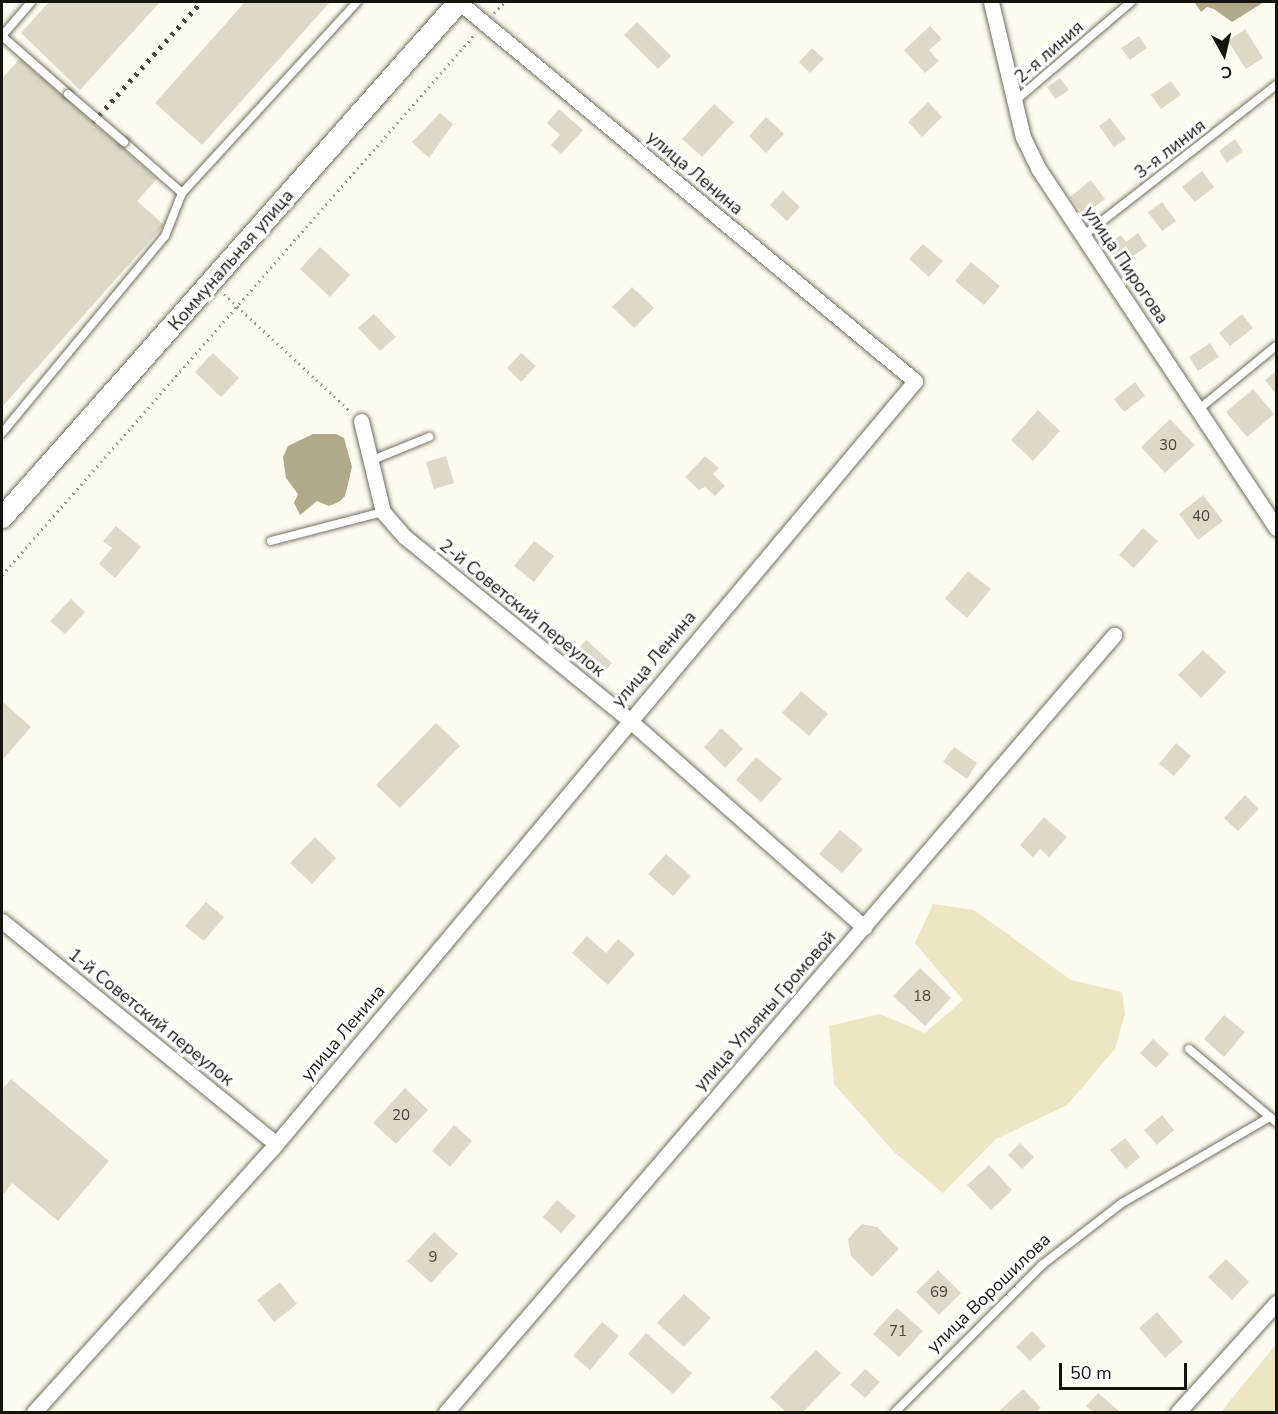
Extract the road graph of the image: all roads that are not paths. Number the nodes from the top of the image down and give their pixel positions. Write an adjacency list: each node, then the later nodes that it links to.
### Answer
1 (31, 2): 6 (lane)
2 (357, 2): 9 (lane)
3 (458, 2): 18 (street, Коммунальная улица); 22 (street, улица Ленина)
4 (991, 2): 8 (street, улица Пирогова)
5 (1131, 2): 8 (lane, 2-я линия)
6 (2, 36): 9 (lane, bridge)
7 (1276, 85): 10 (lane, 3-я линия)
8 (1014, 102): 10 (street, улица Пирогова)
9 (182, 193): 14 (lane)
10 (1083, 236): 12 (street, улица Пирогова)
11 (1276, 346): 12 (lane)
12 (1198, 409): 19 (street, улица Пирогова)
13 (361, 421): 16 (street, 2-й Советский переулок)
14 (2, 433)
15 (429, 437): 16 (lane)
16 (369, 462): 17 (street, 2-й Советский переулок)
17 (383, 513): 20 (lane); 22 (street, 2-й Советский переулок)
18 (2, 517)
19 (1276, 528)
20 (271, 541)
21 (1114, 635): 24 (street, улица Ульяны Громовой)
22 (628, 719): 24 (street, 2-й Советский переулок); 27 (street, улица Ленина)
23 (2, 921): 27 (street, 1-й Советский переулок)
24 (864, 927): 30 (street, улица Ульяны Громовой)
25 (1189, 1049): 26 (lane, улица Ворошилова)
26 (1273, 1119): 31 (lane, улица Ворошилова)
27 (276, 1144): 29 (street, улица Ленина)
28 (1276, 1303): 32 (street)
29 (34, 1413)
30 (446, 1413)
31 (895, 1413)
32 (1178, 1413)

